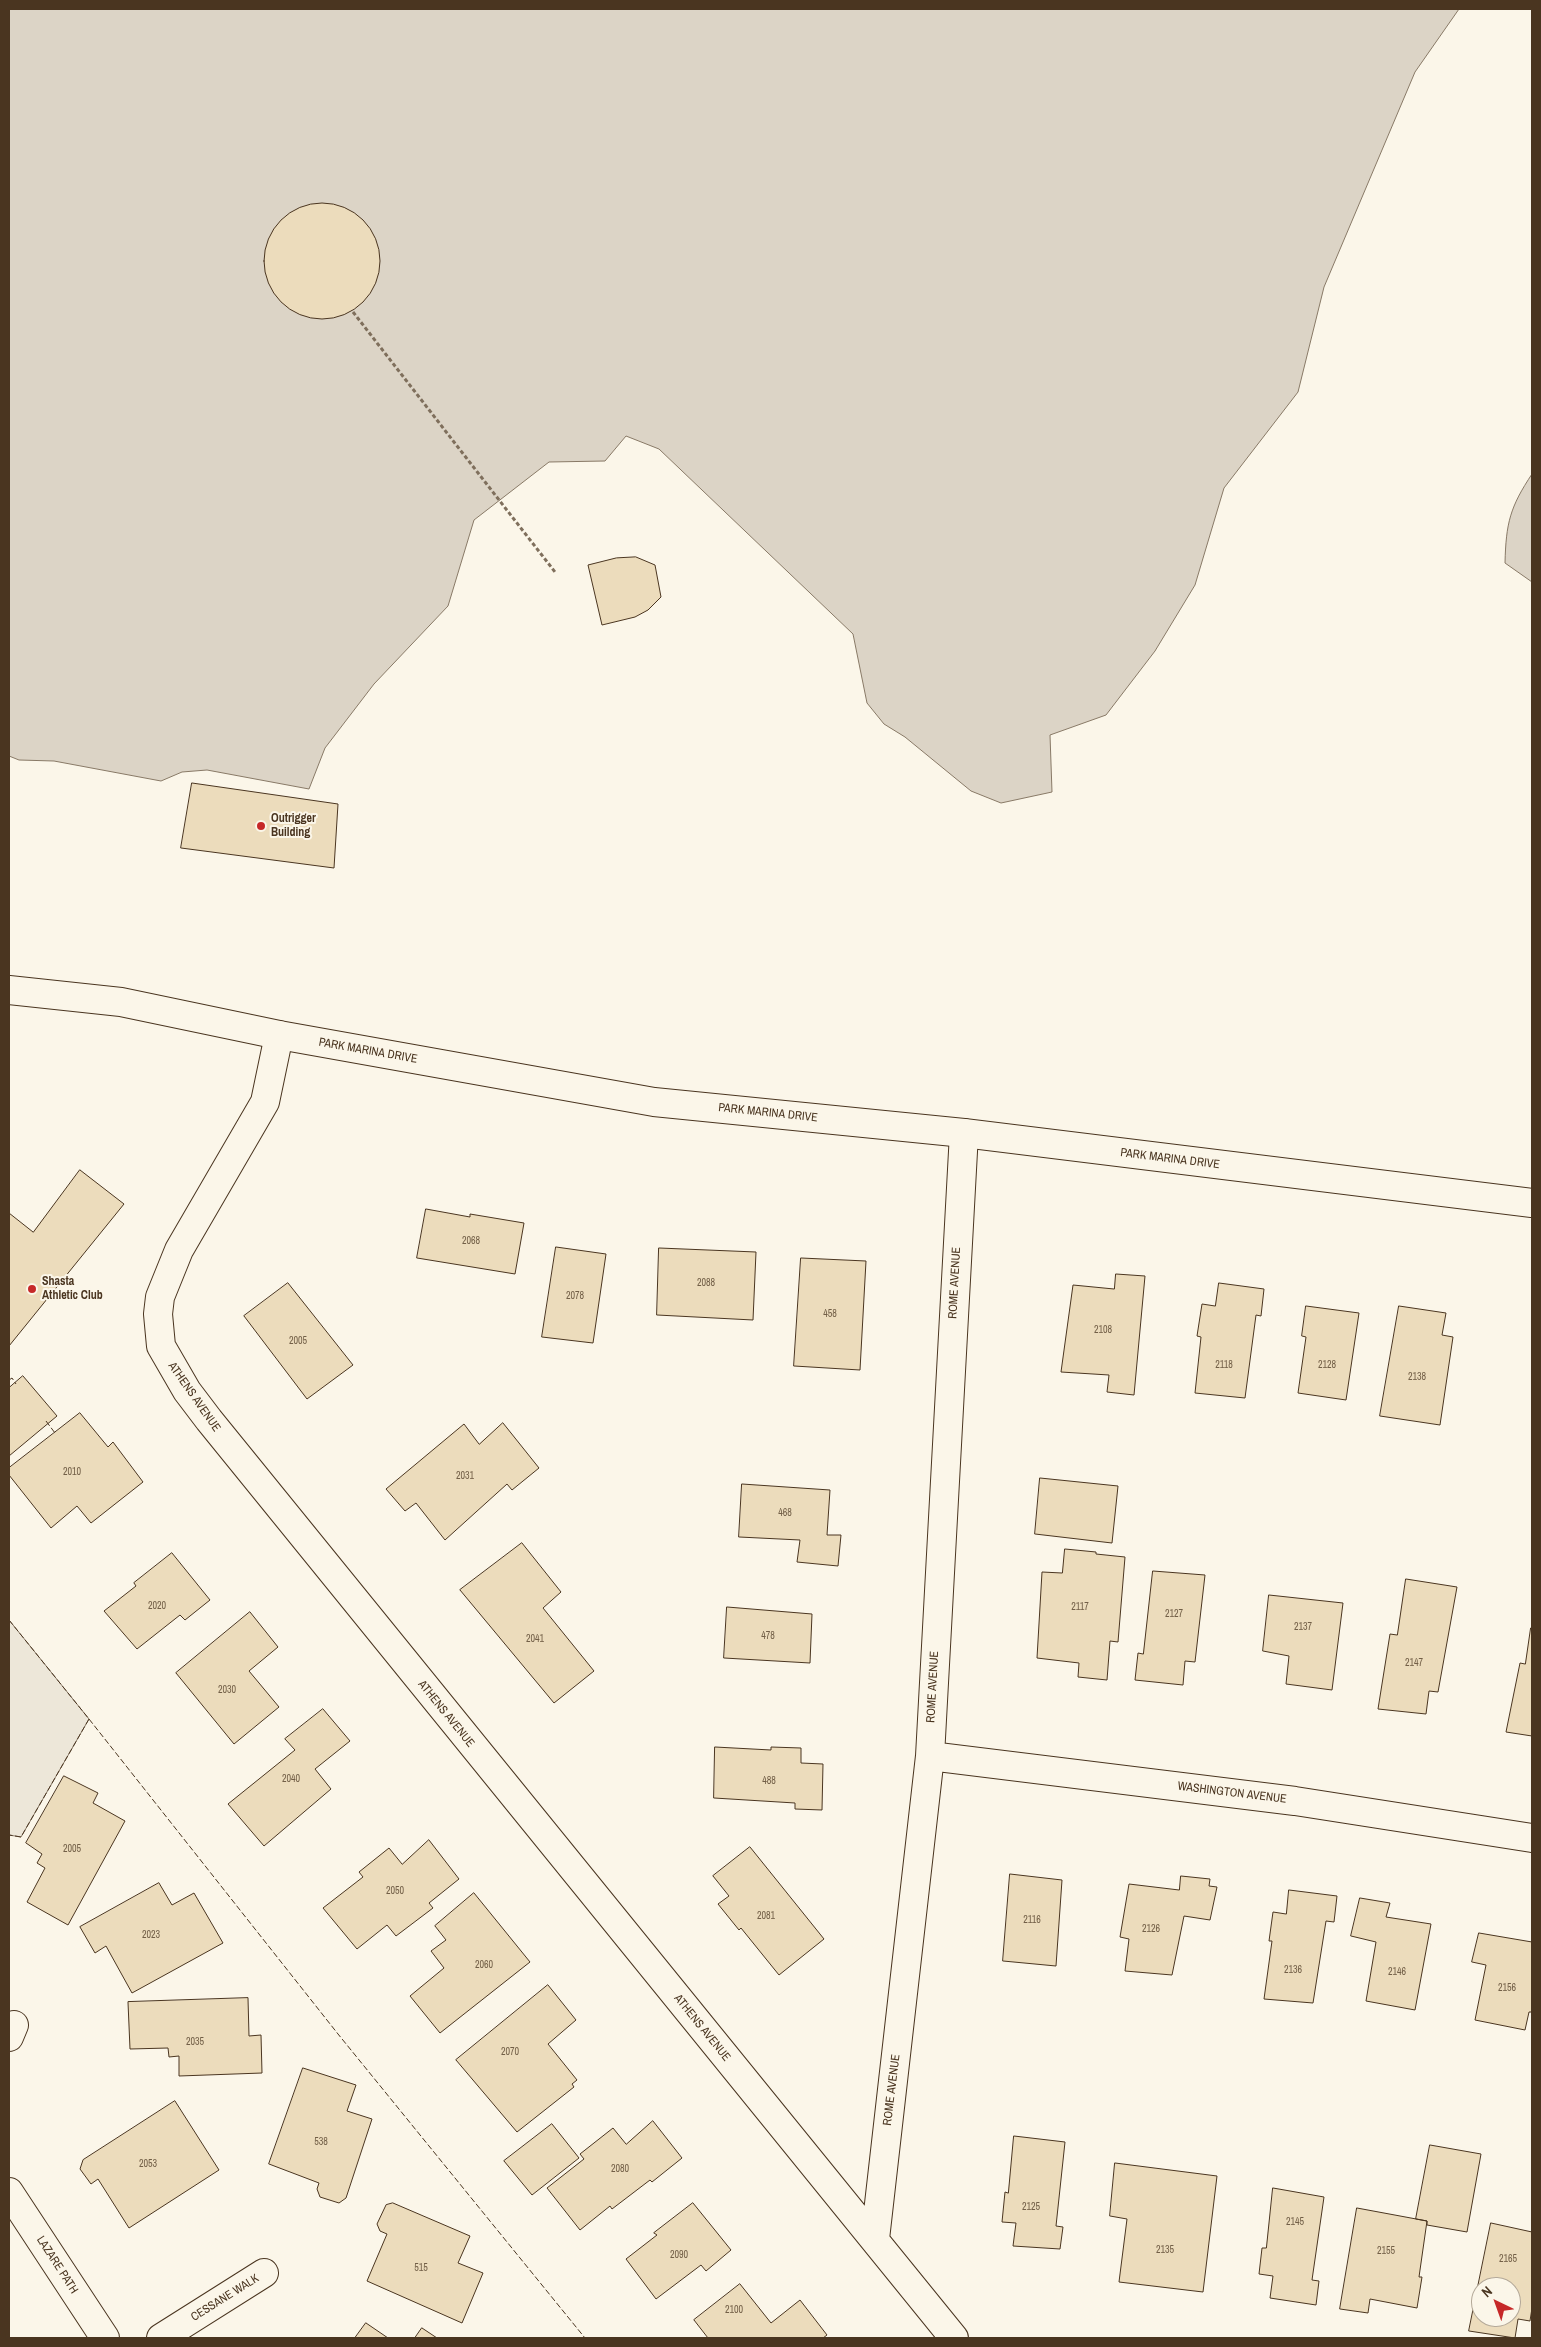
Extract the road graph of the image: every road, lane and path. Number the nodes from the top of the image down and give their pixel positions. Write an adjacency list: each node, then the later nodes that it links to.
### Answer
1 (353, 312): 2 (path)
2 (555, 572)
3 (9, 990): 4 (street, PARK MARINA DRIVE)
4 (279, 1036): 5 (street, PARK MARINA DRIVE); 10 (street, ATHENS AVENUE)
5 (964, 1133): 6 (street, PARK MARINA DRIVE); 7 (street, ROME AVENUE)
6 (1532, 1203)
7 (930, 1756): 8 (street, WASHINGTON AVENUE); 10 (street, ROME AVENUE)
8 (1532, 1838)
9 (9, 2192): 12 (street, LAZARE PATH)
10 (875, 2239): 14 (street, ATHENS AVENUE)
11 (264, 2273): 13 (street, CESSANE WALK)
12 (106, 2338)
13 (161, 2338)
14 (954, 2338)

